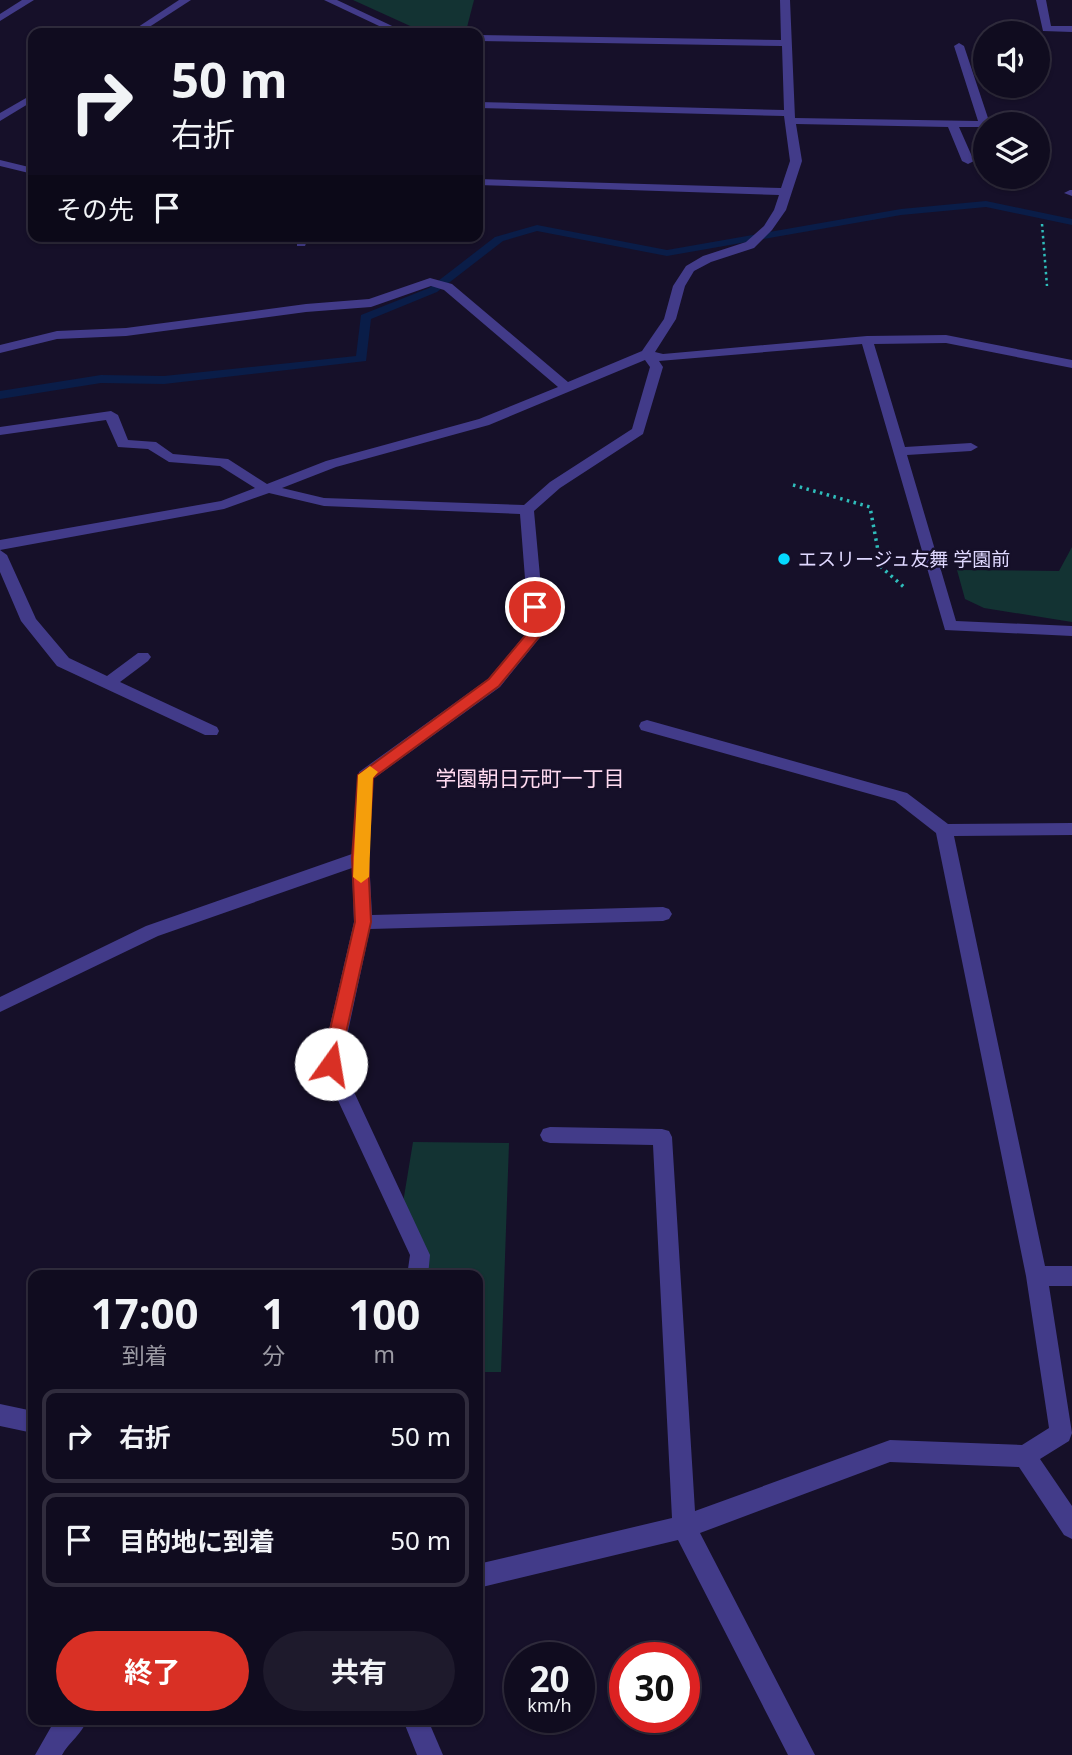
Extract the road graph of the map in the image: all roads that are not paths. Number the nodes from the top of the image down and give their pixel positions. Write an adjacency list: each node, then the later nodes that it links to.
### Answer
1 (29, 0): 7 (street)
2 (169, 0): 6 (street)
3 (328, 0): 9 (street)
4 (785, 0): 12 (street)
5 (1041, 0): 10 (street)
6 (183, 1): 8 (street)
7 (0, 18)
8 (142, 28)
9 (391, 28)
10 (1072, 29)
11 (483, 38): 12 (street)
12 (785, 43): 16 (street)
13 (959, 46): 18 (street)
14 (28, 100): 17 (street)
15 (483, 105): 16 (street)
16 (789, 117): 18 (street); 23 (street)
17 (0, 118)
18 (953, 125): 19 (street)
19 (968, 161)
20 (0, 163): 21 (street)
21 (28, 170)
22 (483, 182): 23 (street)
23 (785, 192): 26 (street)
24 (867, 340): 26 (street); 27 (street); 31 (street)
25 (0, 349): 28 (street)
26 (647, 354): 28 (street); 33 (street)
27 (1072, 364)
28 (566, 387): 32 (street)
29 (0, 431): 32 (street)
30 (971, 447): 31 (street)
31 (899, 451): 36 (street)
32 (263, 487): 33 (street); 34 (street)
33 (527, 510): 43 (street)
34 (0, 545)
35 (0, 555): 38 (street)
36 (1072, 631)
37 (143, 657): 38 (street)
38 (109, 683): 40 (street)
39 (647, 726): 42 (street)
40 (211, 731)
41 (1072, 829): 42 (street)
42 (944, 830): 49 (street)
43 (360, 858): 45 (street); 46 (street)
44 (663, 914): 45 (street)
45 (363, 922): 48 (street)
46 (0, 1005)
47 (550, 1135): 54 (street)
48 (418, 1270)
49 (1037, 1276): 50 (street); 53 (street)
50 (1072, 1276)
51 (0, 1415): 52 (street)
52 (28, 1421)
53 (1025, 1457): 54 (street); 55 (street)
54 (684, 1527): 56 (street); 61 (street)
55 (1072, 1527)
56 (483, 1575)
57 (69, 1725): 59 (street)
58 (417, 1725): 60 (street)
59 (48, 1755)
60 (430, 1755)
61 (803, 1755)

